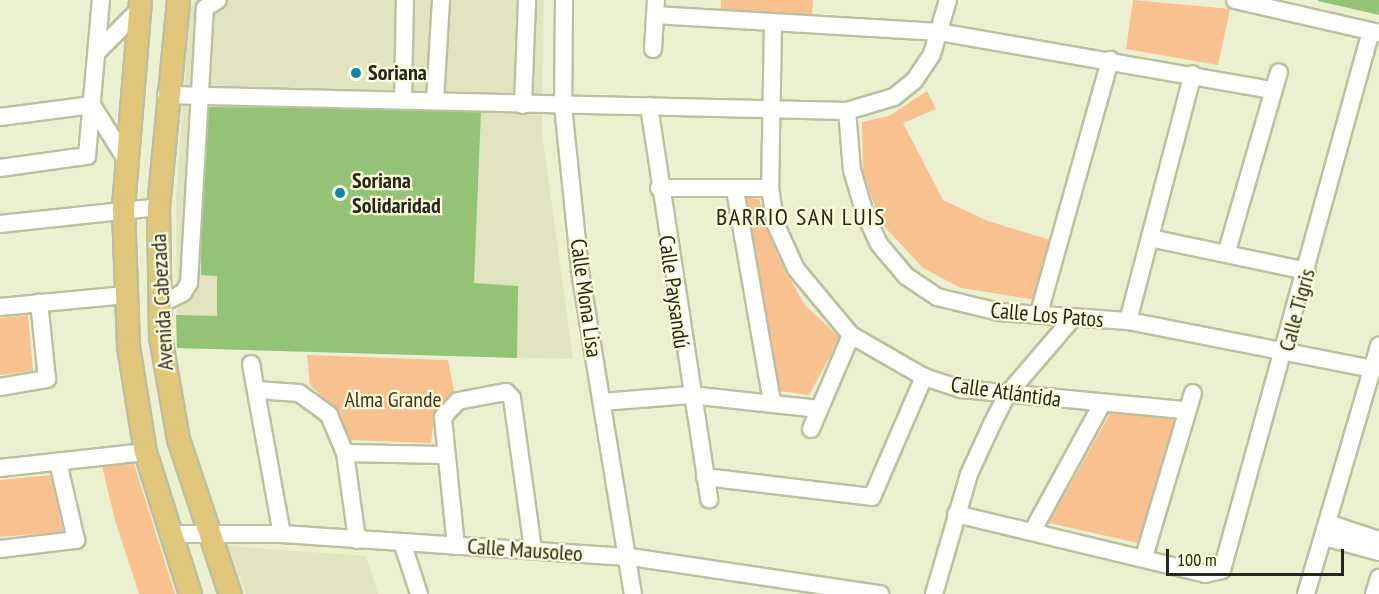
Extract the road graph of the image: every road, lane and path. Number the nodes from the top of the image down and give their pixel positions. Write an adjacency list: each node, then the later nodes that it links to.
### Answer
1 (101, 0): 16 (street)
2 (178, 0): 21 (main road, Avenida Cabezada)
3 (218, 0): 22 (street)
4 (405, 0): 23 (street)
5 (441, 0): 24 (street)
6 (527, 0): 26 (street)
7 (564, 0): 27 (street, Calle Mona Lisa)
8 (948, 0): 13 (street)
9 (1235, 0): 14 (street)
10 (139, 6): 16 (street); 32 (main road, Avenida Cabezada)
11 (656, 7): 12 (street); 15 (street)
12 (773, 23): 13 (street); 29 (street, Calle Atlántida)
13 (939, 32): 17 (street); 30 (street)
14 (1375, 32): 42 (street, Calle Tigris)
15 (653, 49)
16 (96, 52): 25 (street)
17 (1110, 60): 19 (street); 47 (street)
18 (1279, 72): 20 (street)
19 (1193, 74): 20 (street); 40 (street)
20 (1273, 90): 41 (street)
21 (166, 94): 22 (street); 37 (main road, Avenida Cabezada)
22 (198, 95): 23 (street); 45 (street)
23 (403, 100): 24 (street)
24 (435, 101): 26 (street)
25 (92, 105): 31 (street); 32 (street); 33 (street)
26 (523, 105): 27 (street)
27 (563, 106): 28 (street); 62 (street, Calle Mona Lisa)
28 (649, 106): 29 (street); 34 (street, Calle Paysandú)
29 (770, 109): 30 (street); 35 (street, Calle Atlántida)
30 (847, 111): 47 (street, Calle Los Patos)
31 (0, 117)
32 (127, 160): 38 (main road, Avenida Cabezada)
33 (0, 168)
34 (659, 188): 36 (street); 59 (street, Calle Paysandú)
35 (770, 188): 36 (street); 50 (street, Calle Atlántida)
36 (735, 190): 61 (street)
37 (158, 207): 38 (street); 45 (main road, Avenida Cabezada)
38 (123, 208): 39 (street); 43 (main road, Avenida Cabezada)
39 (0, 224)
40 (1150, 238): 41 (street); 49 (street)
41 (1227, 251): 42 (street)
42 (1307, 271): 52 (street, Calle Tigris)
43 (124, 295): 44 (street); 67 (main road, Avenida Cabezada)
44 (39, 303): 46 (street); 56 (street)
45 (158, 305): 77 (main road, Avenida Cabezada)
46 (0, 307)
47 (1039, 314): 48 (street, Calle Los Patos)
48 (1072, 320): 49 (street, Calle Los Patos); 60 (street)
49 (1128, 321): 52 (street, Calle Los Patos)
50 (851, 335): 55 (street, Calle Atlántida); 64 (street)
51 (1379, 346): 54 (street)
52 (1287, 349): 54 (street, Calle Los Patos); 88 (street, Calle Tigris)
53 (250, 364): 57 (street)
54 (1373, 369): 76 (street)
55 (924, 377): 60 (street, Calle Atlántida); 72 (street)
56 (0, 387)
57 (256, 390): 68 (street); 79 (street)
58 (1193, 393): 65 (street)
59 (690, 395): 61 (street); 62 (street); 72 (street, Calle Paysandú)
60 (1006, 396): 63 (street, Calle Atlántida); 74 (street)
61 (772, 401): 64 (street)
62 (602, 402): 87 (street, Calle Mona Lisa)
63 (1102, 404): 65 (street, Calle Atlántida); 75 (street)
64 (819, 409): 66 (street)
65 (1186, 410): 88 (street)
66 (811, 429)
67 (146, 452): 70 (street); 78 (main road, Avenida Cabezada)
68 (345, 453): 69 (street); 80 (street)
69 (443, 455): 83 (street); 85 (street)
70 (58, 462): 71 (street); 84 (street)
71 (0, 468)
72 (705, 477): 73 (street, Calle Paysandú)
73 (709, 499)
74 (956, 514): 75 (street); 95 (street)
75 (1033, 530): 88 (street)
76 (1326, 530): 81 (street); 86 (street); 96 (street)
77 (208, 532): 78 (street, Calle Mausoleo); 79 (street, Calle Mausoleo); 91 (main road, Avenida Cabezada)
78 (169, 534): 90 (main road, Avenida Cabezada)
79 (282, 534): 80 (street, Calle Mausoleo)
80 (357, 540): 82 (street, Calle Mausoleo)
81 (1379, 540)
82 (402, 543): 83 (street, Calle Mausoleo); 92 (street)
83 (456, 546): 85 (street, Calle Mausoleo)
84 (0, 549)
85 (533, 550): 87 (street, Calle Mausoleo)
86 (1379, 552)
87 (631, 557): 93 (street, Calle Mona Lisa); 94 (street, Calle Mausoleo)
88 (1144, 557)
89 (1379, 578): 97 (street)
90 (190, 594)
91 (231, 594)
92 (419, 594)
93 (633, 594)
94 (880, 594)
95 (934, 594)
96 (1306, 594)
97 (1374, 594)

